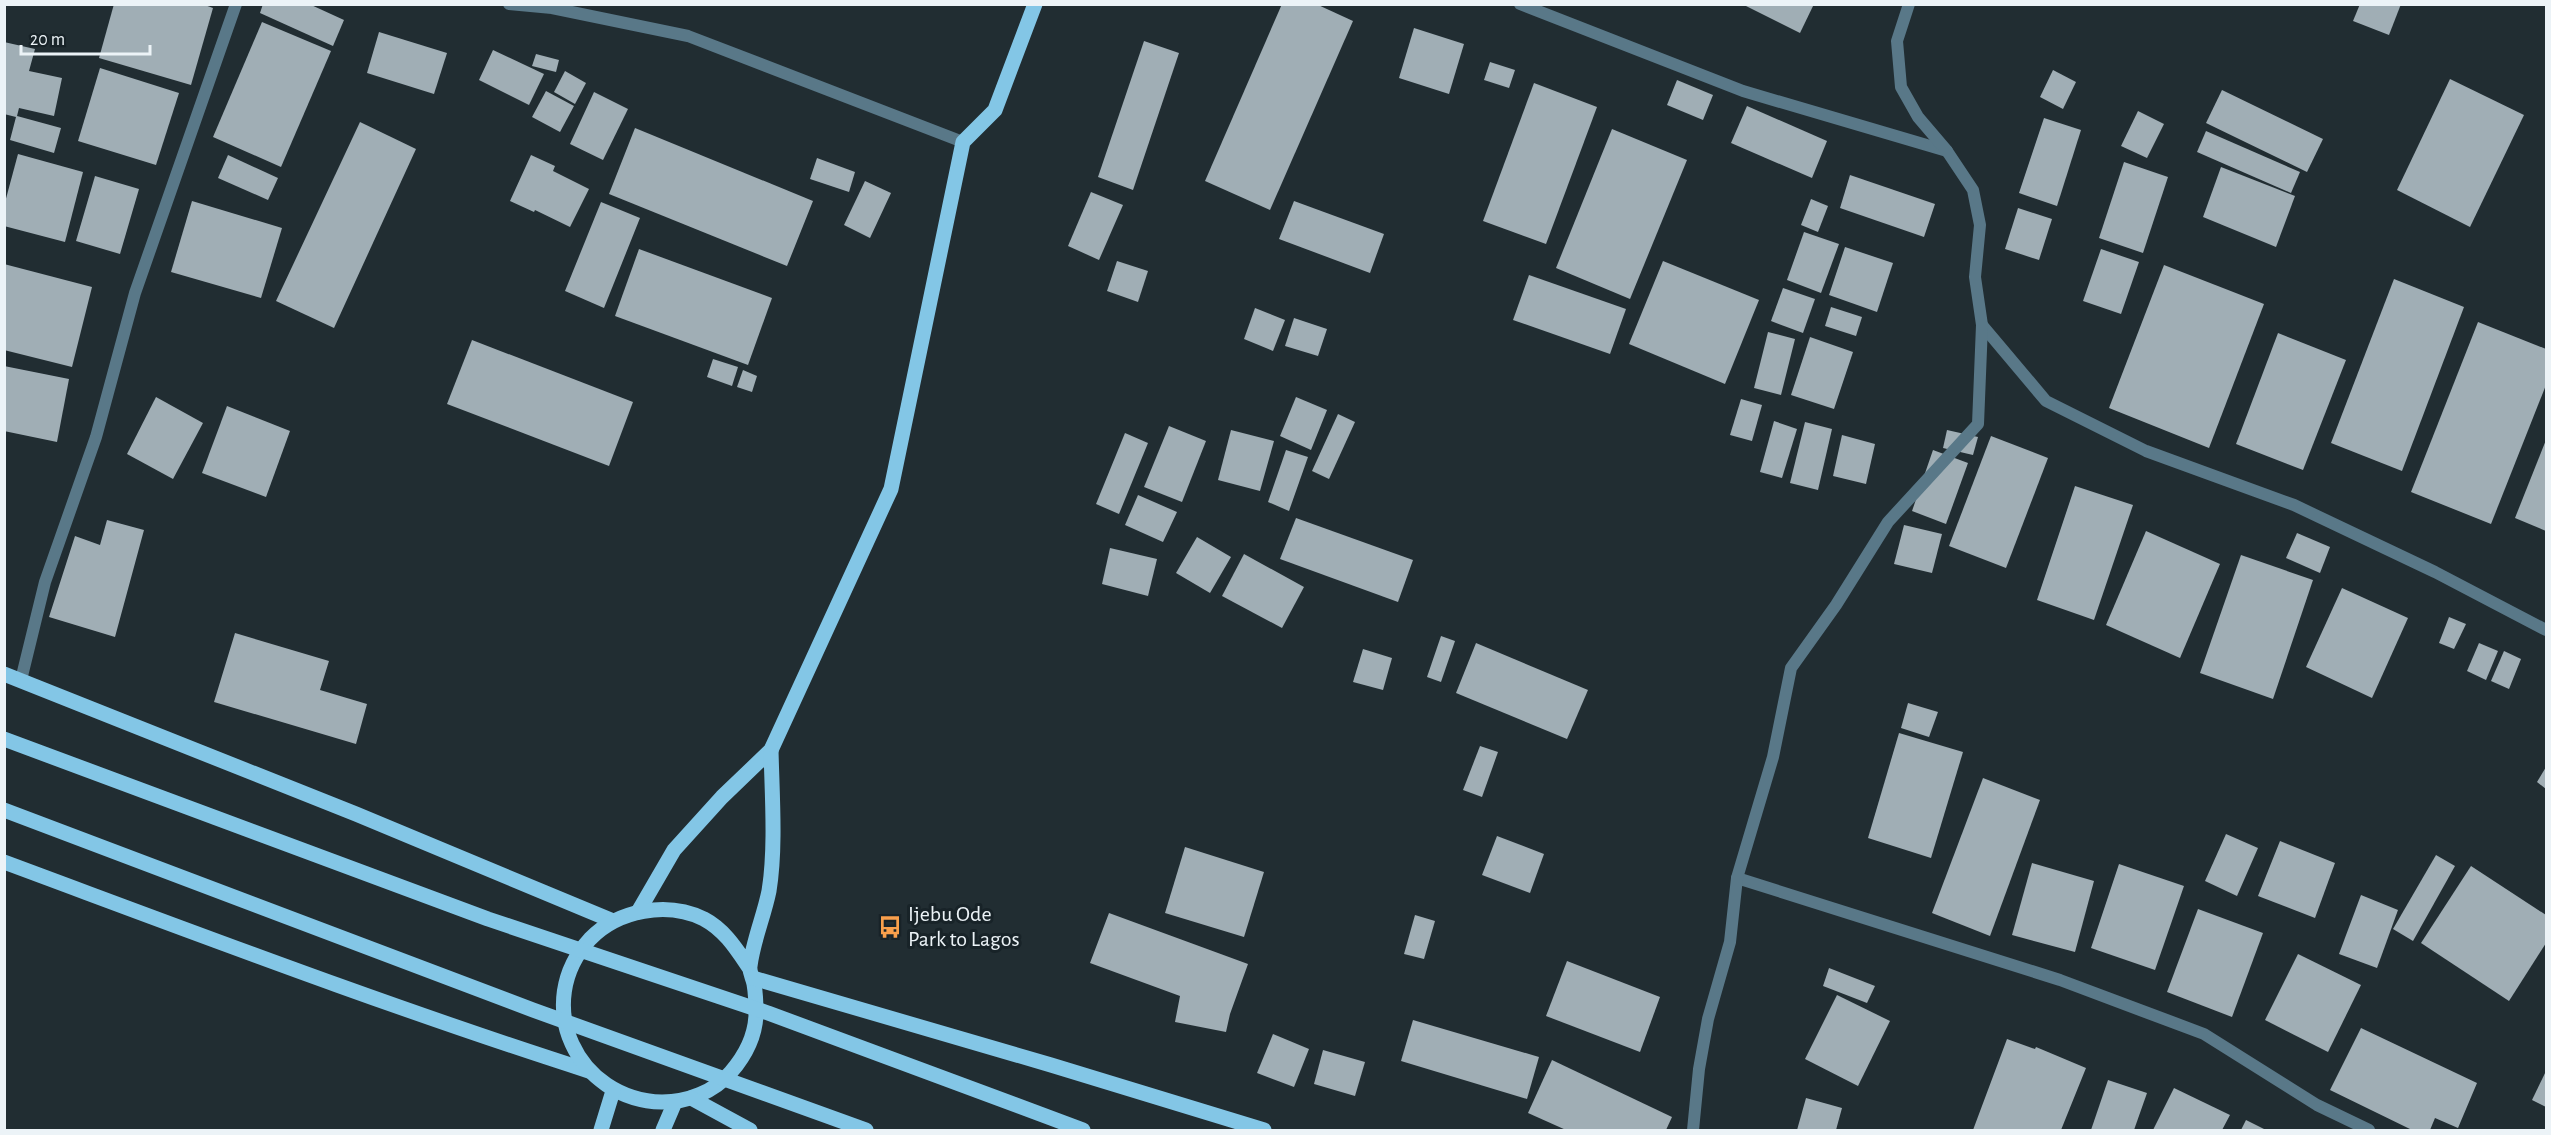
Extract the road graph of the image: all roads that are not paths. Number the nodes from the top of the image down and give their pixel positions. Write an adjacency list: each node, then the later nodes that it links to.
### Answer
1 (236, 4): 11 (street)
2 (509, 4): 6 (street)
3 (1035, 4): 6 (main road)
4 (1520, 4): 7 (street)
5 (1909, 4): 7 (street)
6 (963, 142): 13 (main road)
7 (1947, 151): 8 (street)
8 (1982, 325): 9 (street); 16 (street)
9 (2547, 630)
10 (4, 674): 11 (main road)
11 (21, 680): 18 (main road)
12 (4, 739): 28 (main road, bridge)
13 (771, 750): 17 (main road); 19 (main road)
14 (4, 810): 27 (main road, bridge)
15 (4, 862): 20 (main road)
16 (1737, 878): 30 (street); 31 (street)
17 (638, 912): 18 (main road); 19 (main road)
18 (613, 921): 20 (main road)
19 (751, 973): 22 (main road); 29 (main road)
20 (589, 1071): 21 (main road)
21 (613, 1091): 23 (main road); 24 (main road)
22 (691, 1098): 23 (main road); 26 (main road)
23 (675, 1102): 25 (main road)
24 (601, 1131)
25 (663, 1131)
26 (750, 1131)
27 (866, 1131)
28 (1083, 1131)
29 (1264, 1131)
30 (1693, 1131)
31 (2368, 1131)

